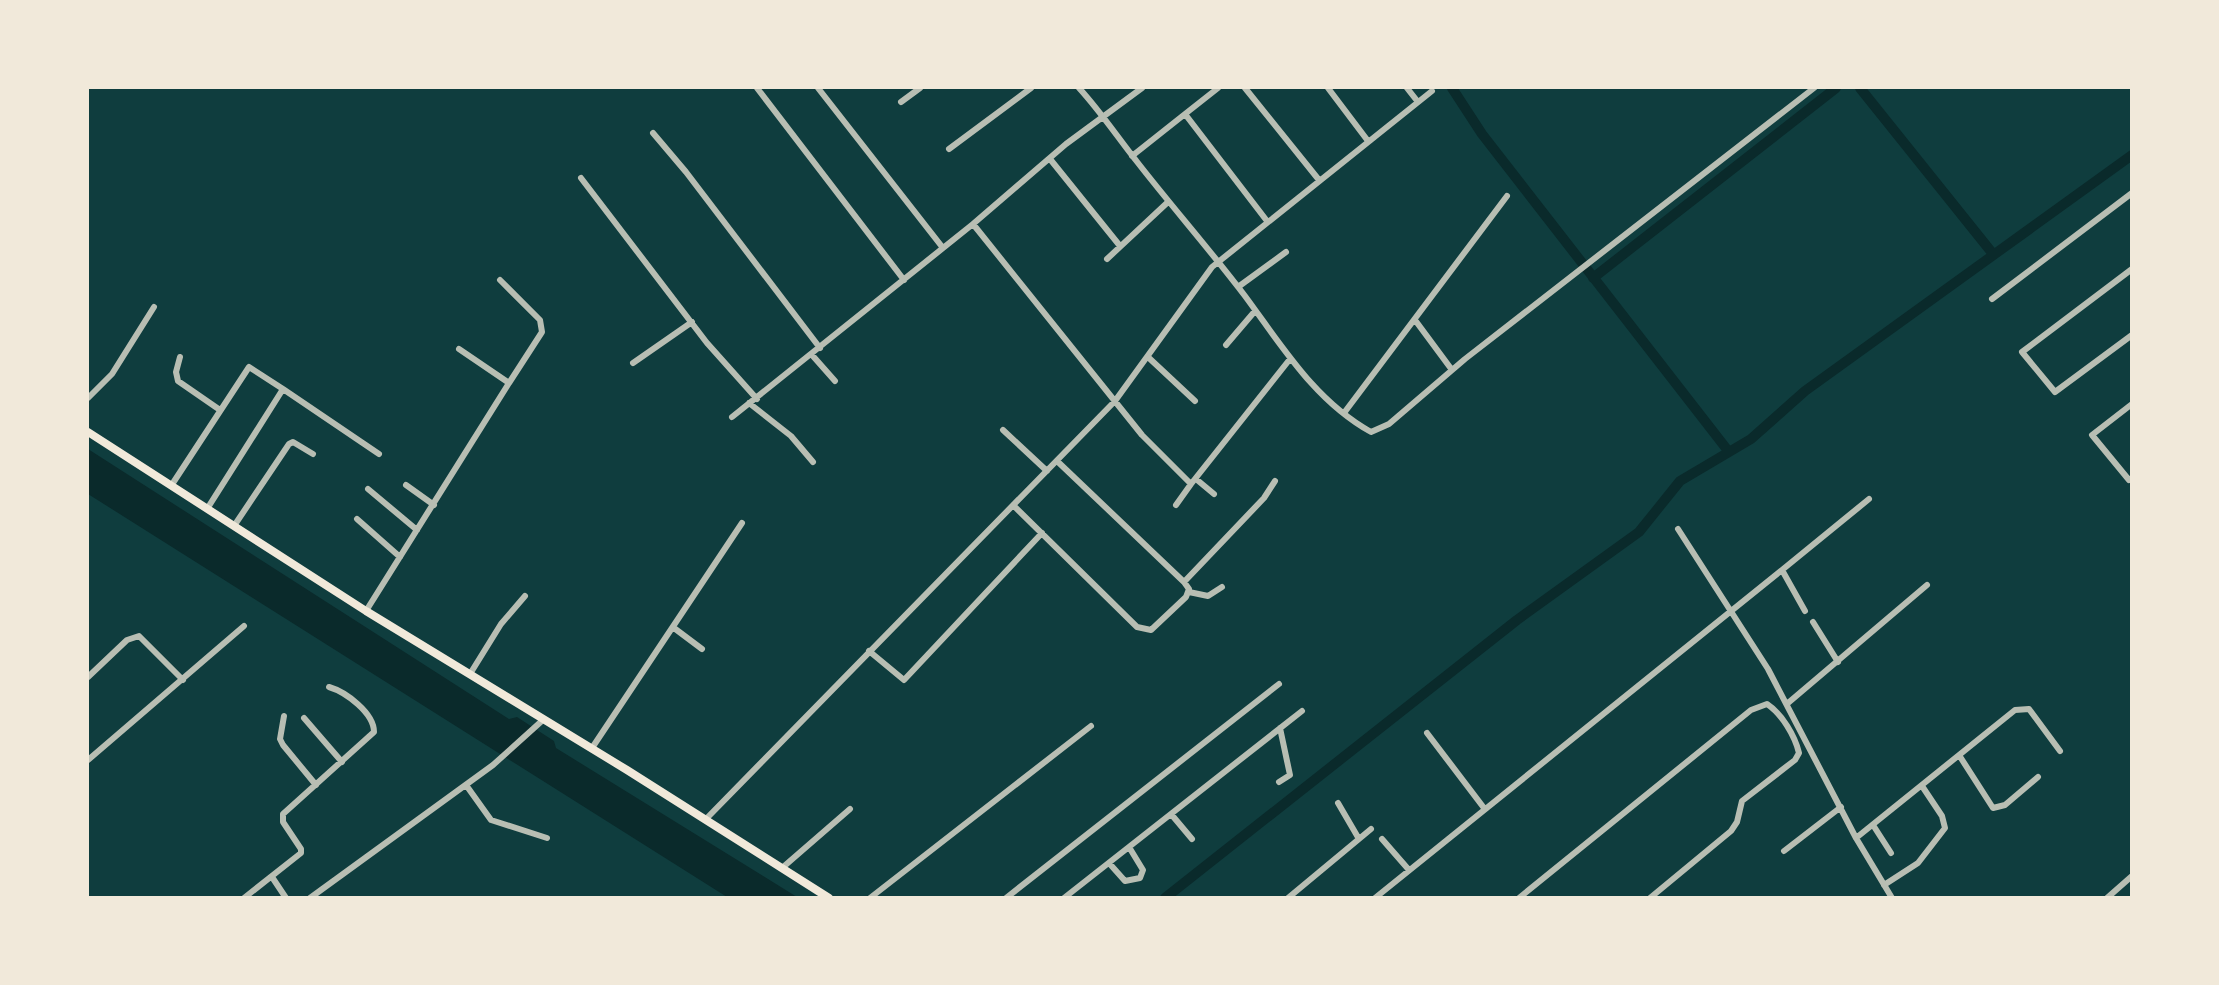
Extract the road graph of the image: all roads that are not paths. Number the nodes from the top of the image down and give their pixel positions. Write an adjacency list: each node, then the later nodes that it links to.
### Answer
1 (757, 88): 36 (street)
2 (818, 88): 30 (street)
3 (920, 88): 13 (street)
4 (1031, 88): 19 (street)
5 (1079, 88): 16 (street)
6 (1142, 88): 16 (street)
7 (1217, 88): 15 (street)
8 (1245, 88): 23 (street)
9 (1328, 88): 18 (street)
10 (1407, 88): 14 (street)
11 (1814, 88): 52 (street)
12 (1432, 91): 14 (street)
13 (901, 102)
14 (1418, 102): 18 (street)
15 (1185, 114): 20 (street); 27 (street)
16 (1106, 117): 20 (street); 21 (street)
17 (653, 133): 45 (street)
18 (1368, 141): 23 (street)
19 (949, 149)
20 (1132, 156): 26 (street)
21 (1050, 159): 28 (street); 29 (street)
22 (581, 178): 42 (street)
23 (1319, 180): 27 (street)
24 (2132, 193): 38 (street)
25 (1507, 196): 41 (street)
26 (1168, 202): 29 (street); 33 (street)
27 (1267, 221): 33 (street)
28 (972, 224): 30 (street); 58 (street)
29 (1120, 246): 32 (street)
30 (943, 248): 36 (street)
31 (1286, 252): 37 (street)
32 (1107, 259)
33 (1218, 264): 37 (street); 49 (street)
34 (2132, 269): 43 (street)
35 (500, 280): 54 (street)
36 (904, 280): 45 (street)
37 (1238, 287): 40 (street)
38 (1992, 299)
39 (154, 307): 56 (street)
40 (1255, 311): 44 (street); 50 (street)
41 (1415, 320): 52 (street); 63 (street)
42 (692, 322): 51 (street); 57 (street)
43 (2132, 335)
44 (1226, 345)
45 (820, 348): 47 (street)
46 (459, 349): 54 (street)
47 (812, 355): 53 (street); 57 (street)
48 (180, 357): 62 (street)
49 (1149, 358): 58 (street); 59 (street)
50 (1290, 359): 63 (street); 73 (street)
51 (633, 363)
52 (1452, 370): 63 (street)
53 (835, 381)
54 (509, 383): 80 (street)
55 (283, 389): 62 (street); 68 (street); 83 (street)
56 (88, 398)
57 (757, 399): 60 (street)
58 (1115, 401): 69 (street); 73 (street)
59 (1195, 401)
60 (749, 403): 64 (street); 70 (street)
61 (2132, 404): 72 (street)
62 (220, 410): 76 (street)
63 (1344, 413)
64 (732, 417)
65 (1003, 430): 71 (street)
66 (88, 432): 76 (main road)
67 (313, 454): 86 (street)
68 (379, 454)
69 (1057, 461): 71 (street); 92 (street)
70 (813, 462)
71 (1047, 471): 81 (street)
72 (2132, 478)
73 (1193, 481): 78 (street); 82 (street)
74 (1275, 481): 92 (street)
75 (406, 485): 80 (street)
76 (172, 486): 83 (main road)
77 (368, 489): 88 (street)
78 (1214, 494)
79 (1869, 499): 91 (street)
80 (434, 505): 88 (street)
81 (1013, 505): 89 (street); 104 (street)
82 (1176, 505)
83 (207, 509): 86 (main road)
84 (357, 519): 90 (street)
85 (742, 523): 102 (street)
86 (234, 526): 97 (main road)
87 (1678, 529): 98 (street)
88 (417, 530): 90 (street)
89 (1042, 533): 95 (street); 104 (street)
90 (400, 557): 97 (street)
91 (1782, 570): 98 (street); 99 (street)
92 (1184, 582): 95 (street)
93 (1927, 585): 105 (street)
94 (1222, 587): 95 (street)
95 (1189, 592)
96 (525, 596): 106 (street)
97 (366, 611): 106 (main road)
98 (1732, 611): 111 (street); 131 (street)
99 (1805, 611)
100 (1814, 622): 105 (street)
101 (244, 626): 108 (street)
102 (674, 628): 103 (street); 119 (street)
103 (702, 649)
104 (870, 651): 134 (street)
105 (1838, 662): 111 (street)
106 (470, 674): 115 (main road)
107 (88, 677): 108 (street)
108 (183, 680): 122 (street)
109 (1279, 684): 157 (street)
110 (329, 687): 123 (street)
111 (1787, 703): 130 (street)
112 (1302, 711): 117 (street)
113 (284, 716): 126 (street)
114 (304, 718): 123 (street)
115 (544, 719): 119 (main road); 127 (street)
116 (1091, 726): 156 (street)
117 (1280, 728): 125 (street); 133 (street)
118 (1427, 733): 131 (street)
119 (592, 748): 134 (main road)
120 (2060, 751): 121 (street)
121 (1959, 755): 124 (street); 128 (street)
122 (88, 760)
123 (342, 762): 126 (street)
124 (2038, 777)
125 (1279, 782)
126 (316, 785): 148 (street)
127 (466, 786): 137 (street); 154 (street)
128 (1922, 786): 135 (street); 150 (street)
129 (1338, 803): 141 (street)
130 (1841, 807): 139 (street); 143 (street)
131 (1484, 808): 147 (street)
132 (850, 809): 146 (street)
133 (1171, 814): 140 (street); 142 (street)
134 (706, 819): 146 (main road)
135 (1873, 825): 139 (street); 144 (street)
136 (1371, 829): 141 (street)
137 (547, 838)
138 (1382, 838): 147 (street)
139 (1856, 838): 150 (street)
140 (1192, 839)
141 (1359, 839): 159 (street)
142 (1129, 847): 145 (street); 145 (street)
143 (1784, 850)
144 (1891, 853)
145 (1109, 863): 158 (street)
146 (782, 868): 155 (main road)
147 (1409, 870): 160 (street)
148 (272, 877): 152 (street); 153 (street)
149 (2130, 879): 151 (street); 164 (street)
150 (1884, 885): 163 (street)
151 (2132, 891)
152 (244, 898)
153 (286, 898)
154 (310, 898)
155 (829, 898)
156 (870, 898)
157 (1006, 898)
158 (1064, 898)
159 (1288, 898)
160 (1375, 898)
161 (1519, 898): 162 (street)
162 (1650, 898)
163 (1892, 898)
164 (2107, 898)

